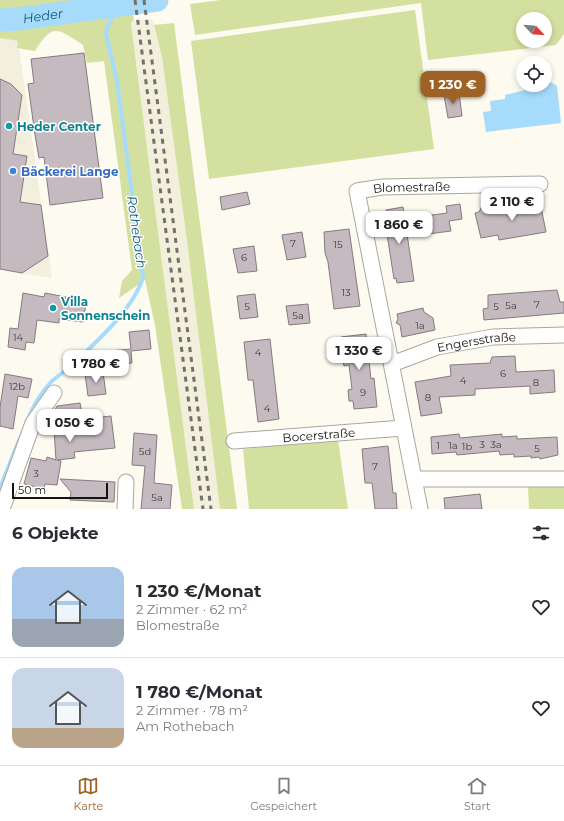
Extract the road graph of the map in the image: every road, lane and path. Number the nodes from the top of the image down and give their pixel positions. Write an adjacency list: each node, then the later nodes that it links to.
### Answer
1 (540, 184): 3 (street, Blomestraße)
2 (564, 335): 3 (street, Engersstraße)
3 (392, 364): 5 (street)
4 (54, 393): 10 (street)
5 (403, 428): 6 (street, Bocerstraße); 7 (street)
6 (234, 441)
7 (414, 479): 8 (street); 12 (street)
8 (564, 479)
9 (126, 482): 11 (street)
10 (2, 509)
11 (125, 509)
12 (420, 509)

